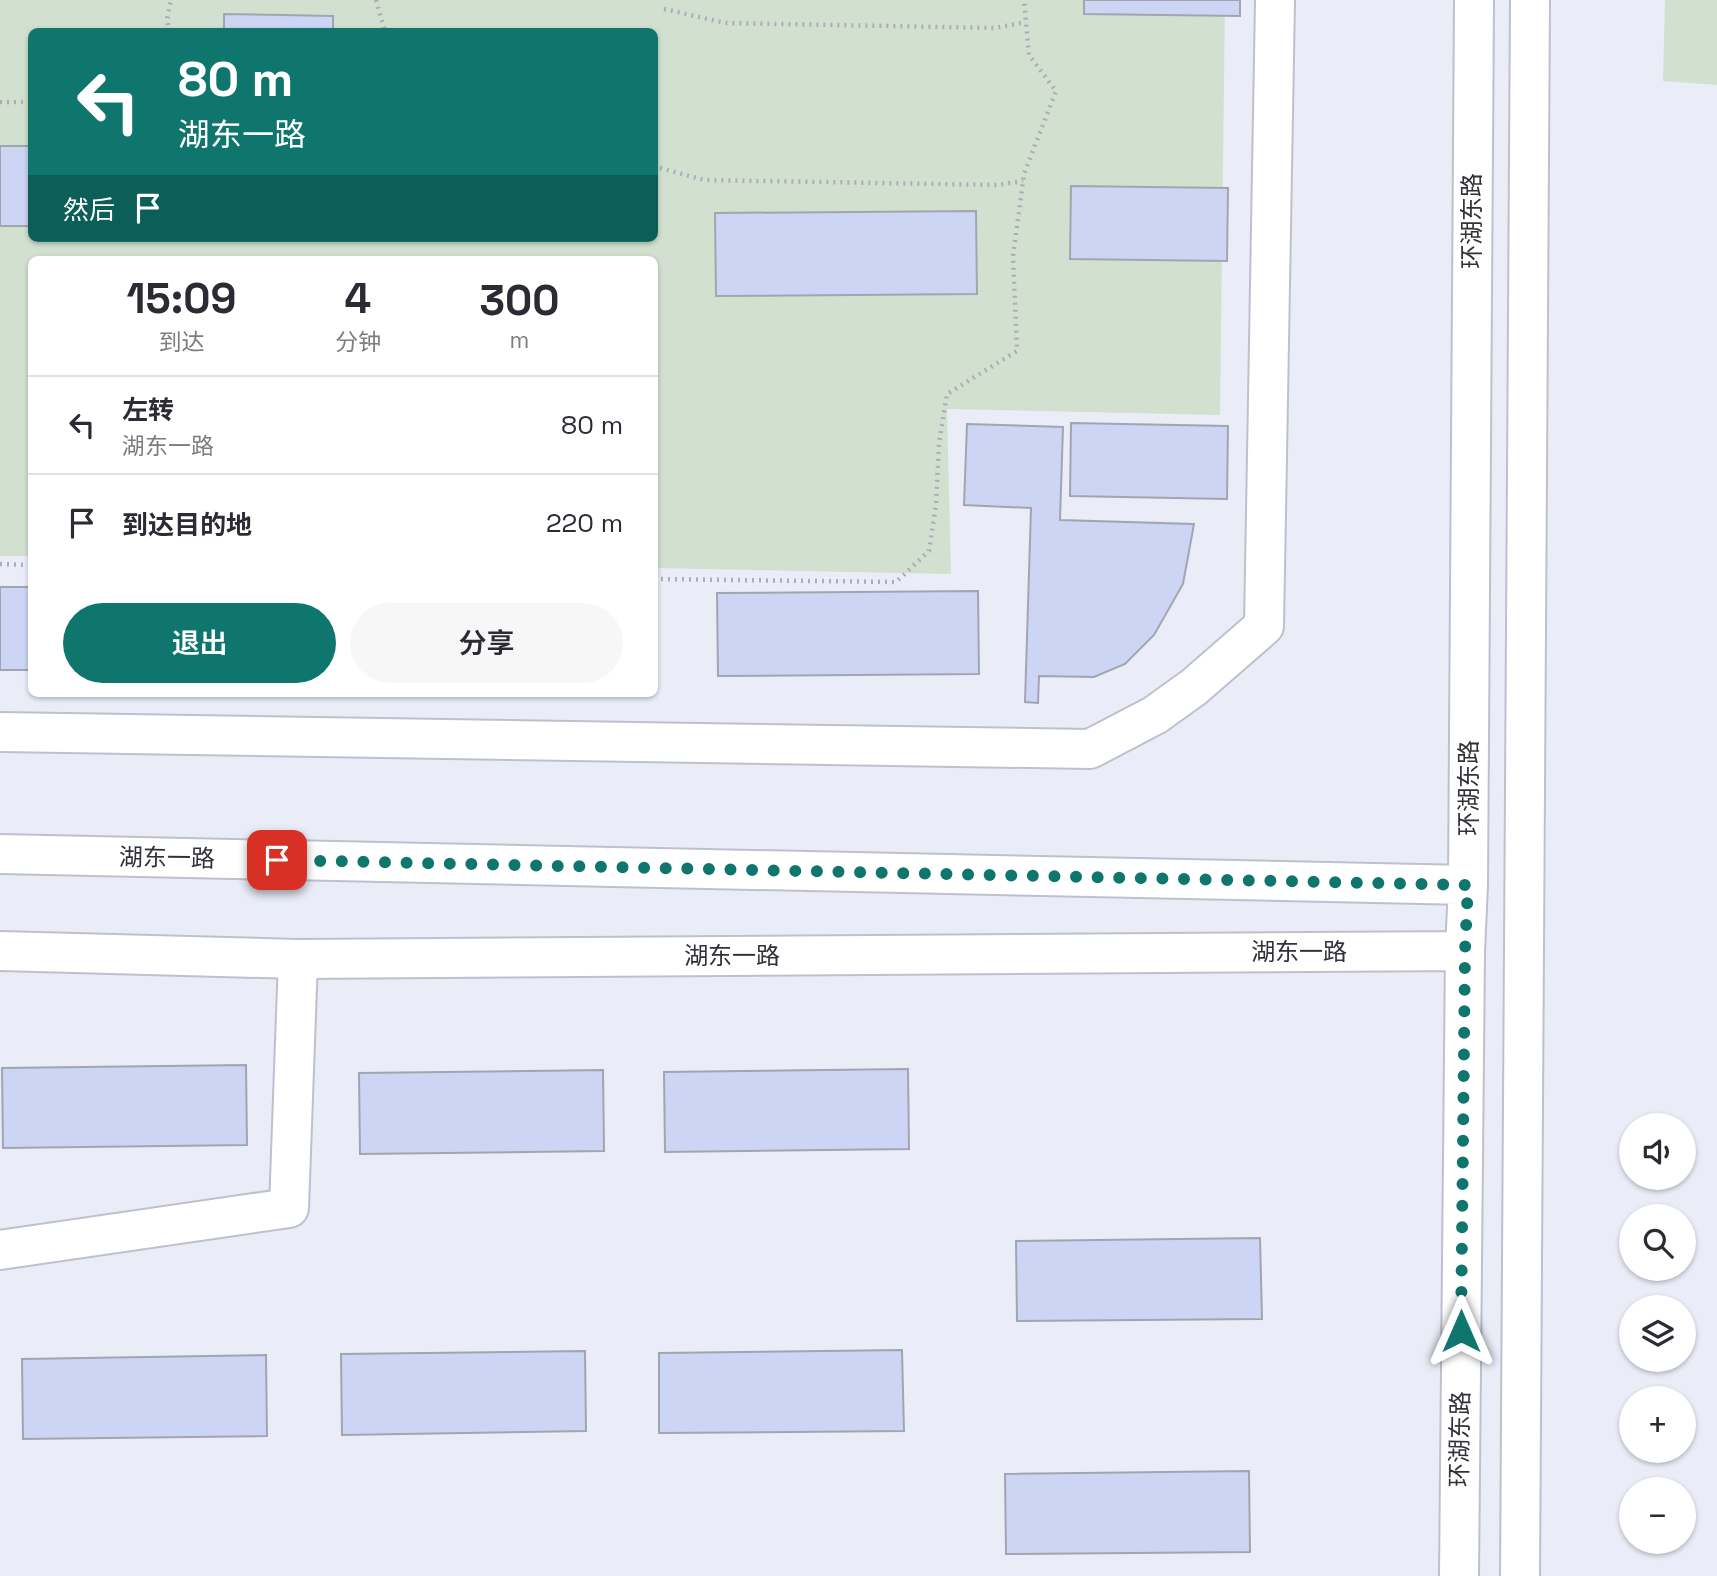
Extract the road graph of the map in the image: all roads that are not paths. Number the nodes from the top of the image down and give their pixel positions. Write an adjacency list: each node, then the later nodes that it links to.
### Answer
1 (1275, 0): 4 (main road)
2 (1474, 0): 6 (main road, 环湖东路)
3 (1530, 0): 12 (main road)
4 (0, 732)
5 (0, 854): 6 (main road, 湖东一路)
6 (1468, 885): 8 (main road, 环湖东路)
7 (0, 951): 9 (main road, 湖东一路)
8 (1465, 951): 9 (main road, 湖东一路); 11 (main road, 环湖东路)
9 (299, 959): 10 (main road)
10 (0, 1250)
11 (1459, 1576)
12 (1520, 1576)

